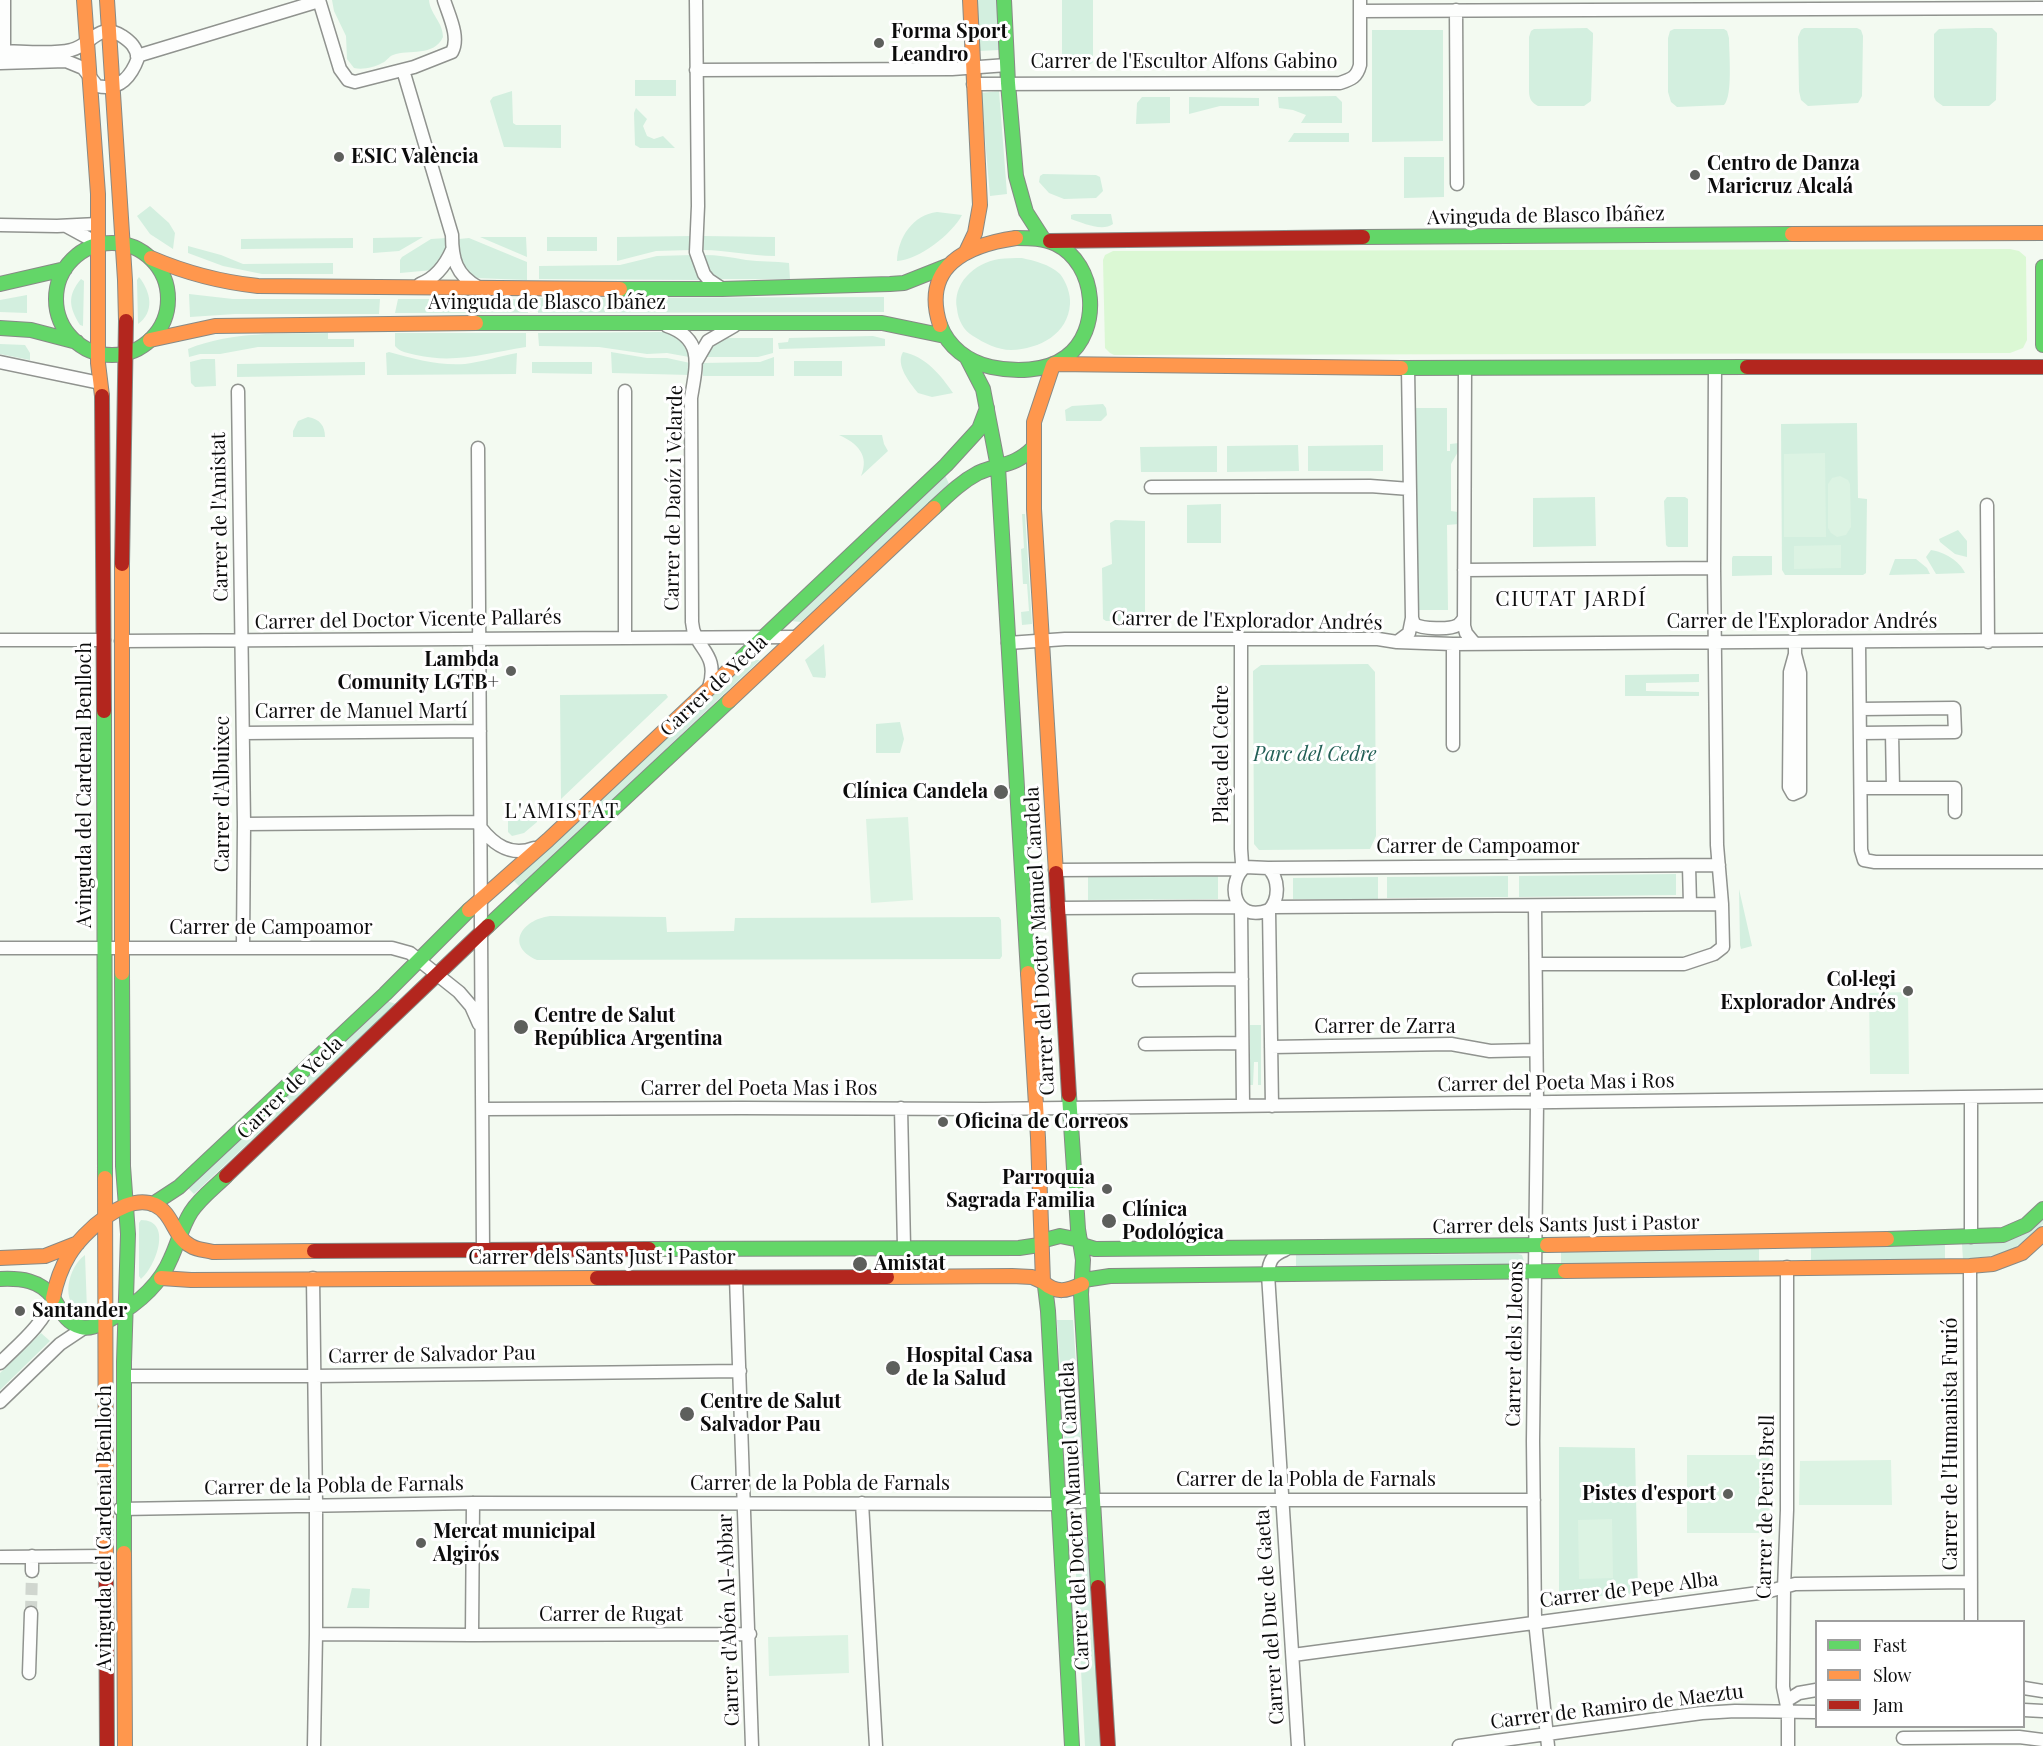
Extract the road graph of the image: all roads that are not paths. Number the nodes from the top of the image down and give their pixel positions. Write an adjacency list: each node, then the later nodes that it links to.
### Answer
1 (4, 0): 15 (street)
2 (84, 0): 14 (main road, Avinguda del Cardenal Benlloch)
3 (107, 0): 13 (main road, Avinguda del Cardenal Benlloch)
4 (444, 0): 20 (street)
5 (696, 0): 21 (street)
6 (970, 0): 19 (main road)
7 (1004, 0): 18 (main road)
8 (319, 1): 16 (street); 20 (street)
9 (1699, 4): 11 (street); 12 (street)
10 (1360, 6): 12 (street); 23 (street, Carrer de l'Escultor Alfons Gabino)
11 (2043, 8)
12 (1456, 10): 26 (street)
13 (109, 31): 14 (street); 16 (street); 25 (main road, Avinguda del Cardenal Benlloch)
14 (87, 41): 15 (street); 22 (main road, Avinguda del Cardenal Benlloch)
15 (2, 51)
16 (137, 56): 25 (street)
17 (0, 63): 22 (street)
18 (1007, 65): 19 (street); 23 (main road)
19 (974, 66): 21 (street); 24 (main road)
20 (404, 70): 34 (street, Avinguda de Blasco Ibáñez)
21 (696, 70): 42 (street)
22 (90, 77): 25 (street); 27 (main road, Avinguda del Cardenal Benlloch)
23 (1008, 83): 24 (street, Carrer de l'Escultor Alfons Gabino); 31 (main road)
24 (973, 84): 35 (main road)
25 (113, 87): 33 (main road, Avinguda del Cardenal Benlloch)
26 (1457, 184)
27 (98, 224): 29 (street, Avinguda de Blasco Ibáñez); 32 (main road, Avinguda del Cardenal Benlloch)
28 (0, 225): 29 (street, Avinguda de Blasco Ibáñez)
29 (66, 226): 32 (street, Avinguda de Blasco Ibáñez)
30 (2043, 233): 31 (main road, Avinguda de Blasco Ibáñez)
31 (1047, 241): 35 (main road); 56 (main road)
32 (99, 244): 33 (main road, Avinguda de Blasco Ibáñez); 39 (main road); 51 (main road, Avinguda del Cardenal Benlloch)
33 (124, 244): 36 (main road, Avinguda de Blasco Ibáñez); 52 (main road, Avinguda del Cardenal Benlloch)
34 (452, 249): 41 (street, Avinguda de Blasco Ibáñez); 43 (street, Avinguda de Blasco Ibáñez)
35 (966, 252): 37 (main road)
36 (151, 258): 41 (main road, Avinguda de Blasco Ibáñez); 48 (main road)
37 (947, 266): 42 (main road, Avinguda de Blasco Ibáñez); 47 (main road)
38 (2043, 267): 50 (main road)
39 (65, 269): 40 (main road); 49 (main road, Avinguda de Blasco Ibáñez)
40 (0, 284)
41 (407, 287): 43 (main road, Avinguda de Blasco Ibáñez)
42 (722, 289): 43 (main road, Avinguda de Blasco Ibáñez)
43 (481, 290)
44 (657, 322): 45 (main road, Avinguda de Blasco Ibáñez); 48 (main road, Avinguda de Blasco Ibáñez); 54 (street, Carrer de Daoíz i Velarde)
45 (738, 324): 47 (main road, Avinguda de Blasco Ibáñez); 54 (street, Carrer de Daoíz i Velarde)
46 (0, 328): 49 (main road, Avinguda de Blasco Ibáñez)
47 (945, 336): 53 (main road)
48 (150, 340): 52 (main road, Avinguda de Blasco Ibáñez)
49 (77, 342): 51 (main road, Avinguda de Blasco Ibáñez)
50 (2043, 345)
51 (98, 353): 52 (main road, Avinguda de Blasco Ibáñez); 61 (main road, Avinguda del Cardenal Benlloch)
52 (126, 353): 85 (main road, Avinguda del Cardenal Benlloch)
53 (967, 358): 56 (main road); 64 (main road, Carrer del Doctor Manuel Candela)
54 (697, 360): 76 (street, Carrer de Daoíz i Velarde)
55 (0, 362): 61 (street)
56 (1053, 364): 58 (main road); 66 (main road, Carrer del Doctor Manuel Candela)
57 (2043, 367): 60 (main road)
58 (1408, 368): 59 (main road); 69 (street)
59 (1465, 368): 60 (main road); 72 (street)
60 (1715, 368): 71 (street)
61 (100, 382): 82 (main road, Avinguda del Cardenal Benlloch)
62 (238, 391): 86 (street, Carrer de l'Amistat)
63 (625, 391): 78 (street)
64 (987, 408): 67 (main road, Carrer del Doctor Manuel Candela); 75 (main road, Carrer de Yecla)
65 (478, 448): 79 (street)
66 (1033, 448): 67 (main road, Carrer de Yecla); 80 (main road, Carrer del Doctor Manuel Candela)
67 (998, 467): 77 (main road, Carrer de Yecla); 91 (main road, Carrer del Doctor Manuel Candela)
68 (1151, 487): 69 (street)
69 (1410, 489): 73 (street)
70 (1987, 505): 90 (street)
71 (1714, 568): 72 (street); 88 (street)
72 (1464, 570): 74 (street)
73 (1412, 618): 74 (street); 87 (street)
74 (1464, 618): 93 (street)
75 (763, 636): 76 (street, Carrer del Doctor Vicente Pallarés); 77 (street, Carrer del Doctor Vicente Pallarés); 95 (main road, Carrer de Yecla)
76 (695, 637): 78 (street, Carrer del Doctor Vicente Pallarés); 95 (street)
77 (794, 637): 122 (main road, Carrer de Yecla)
78 (626, 638): 79 (street, Carrer del Doctor Vicente Pallarés)
79 (480, 639): 86 (street, Carrer del Doctor Vicente Pallarés); 97 (street)
80 (1042, 639): 83 (street, Carrer de l'Explorador Andrés); 91 (street); 111 (main road, Carrer del Doctor Manuel Candela)
81 (0, 640): 82 (street)
82 (104, 640): 124 (main road, Avinguda del Cardenal Benlloch)
83 (1241, 640): 87 (street, Carrer de l'Explorador Andrés); 112 (street, Plaça del Cedre)
84 (2043, 640): 90 (street, Carrer de l'Explorador Andrés)
85 (121, 641): 86 (street, Carrer del Doctor Vicente Pallarés); 125 (main road, Avinguda del Cardenal Benlloch)
86 (241, 642): 98 (street, Carrer d'Albuixec)
87 (1396, 642): 92 (street, Carrer de l'Explorador Andrés)
88 (1716, 642): 93 (street, Carrer de l'Explorador Andrés); 94 (street, Carrer de l'Explorador Andrés); 109 (street)
89 (1859, 642): 90 (street, Carrer de l'Explorador Andrés); 94 (street, Carrer de l'Explorador Andrés); 96 (street)
90 (1988, 642)
91 (1008, 643): 111 (main road, Carrer del Doctor Manuel Candela)
92 (1453, 644): 93 (street, Carrer de l'Explorador Andrés); 101 (street)
93 (1475, 644)
94 (1795, 649): 94 (street)
95 (709, 688): 107 (main road, Carrer de Yecla)
96 (1860, 709): 99 (street); 100 (street)
97 (480, 731): 98 (street, Carrer de Manuel Martí); 106 (street)
98 (243, 733): 105 (street, Carrer d'Albuixec)
99 (1860, 733): 100 (street); 102 (street)
100 (1893, 733): 103 (street)
101 (1453, 745)
102 (1861, 788): 103 (street); 108 (street)
103 (1893, 788): 104 (street)
104 (1955, 812)
105 (244, 824): 106 (street); 123 (street, Carrer d'Albuixec)
106 (480, 825): 107 (street); 114 (street)
107 (548, 840): 114 (main road, Carrer de Yecla)
108 (2043, 862)
109 (1719, 865): 110 (street, Carrer de Campoamor); 117 (street)
110 (1689, 866): 113 (street, Carrer de Campoamor); 116 (street)
111 (1038, 868): 112 (street); 115 (main road, Carrer del Doctor Manuel Candela); 121 (main road, Carrer del Doctor Manuel Candela)
112 (1243, 868): 113 (street); 119 (street)
113 (1268, 868): 120 (street)
114 (482, 898): 122 (street); 127 (main road, Carrer de Yecla)
115 (1023, 904): 121 (main road); 142 (main road, Carrer del Doctor Manuel Candela)
116 (1690, 904): 117 (street); 118 (street)
117 (1722, 904): 128 (street)
118 (1535, 906): 120 (street); 128 (street, Carrer dels Lleons)
119 (1240, 908): 120 (street); 121 (street); 130 (street)
120 (1271, 909): 135 (street)
121 (1047, 910): 143 (main road, Carrer del Doctor Manuel Candela)
122 (481, 932): 129 (main road, Carrer de Yecla); 132 (street)
123 (243, 946): 125 (street, Carrer de Campoamor); 127 (street, Carrer de Campoamor)
124 (105, 947): 125 (street, Carrer de Campoamor); 126 (street, Carrer de Campoamor); 149 (main road, Avinguda del Cardenal Benlloch)
125 (122, 947): 147 (main road, Avinguda del Cardenal Benlloch)
126 (0, 948)
127 (418, 959): 129 (street); 146 (main road, Carrer de Yecla)
128 (1536, 964): 136 (street, Carrer dels Lleons)
129 (437, 974): 132 (street); 151 (main road, Carrer de Yecla)
130 (1242, 979): 131 (street); 133 (street)
131 (1139, 980)
132 (482, 1039): 145 (street)
133 (1242, 1043): 134 (street); 140 (street)
134 (1144, 1044)
135 (1271, 1047): 136 (street, Carrer de Zarra); 141 (street)
136 (1535, 1050): 139 (street, Carrer dels Lleons)
137 (2043, 1096): 138 (street, Carrer del Poeta Mas i Ros)
138 (1971, 1097): 139 (street, Carrer del Poeta Mas i Ros); 152 (street)
139 (1537, 1103): 141 (street, Carrer del Poeta Mas i Ros); 157 (street, Carrer dels Lleons)
140 (1243, 1105): 141 (street, Carrer del Poeta Mas i Ros); 143 (street, Carrer del Poeta Mas i Ros)
141 (1272, 1106)
142 (1035, 1107): 143 (street, Carrer del Poeta Mas i Ros); 144 (street, Carrer del Poeta Mas i Ros); 155 (main road, Carrer del Doctor Manuel Candela)
143 (1070, 1107): 156 (main road, Carrer del Doctor Manuel Candela)
144 (901, 1108): 145 (street, Carrer del Poeta Mas i Ros); 158 (street)
145 (483, 1109): 160 (street)
146 (153, 1204): 147 (main road); 151 (main road)
147 (127, 1206): 149 (main road); 176 (main road, Avinguda del Cardenal Benlloch)
148 (2043, 1209): 152 (main road, Carrer dels Sants Just i Pastor)
149 (105, 1218): 154 (main road); 177 (main road, Avinguda del Cardenal Benlloch)
150 (2043, 1234): 163 (main road)
151 (181, 1237): 160 (main road, Carrer dels Sants Just i Pastor); 170 (main road)
152 (1971, 1237): 153 (main road, Carrer dels Sants Just i Pastor)
153 (1787, 1240): 157 (main road, Carrer dels Sants Just i Pastor); 164 (main road)
154 (78, 1243): 162 (main road); 175 (main road)
155 (1040, 1243): 156 (main road); 158 (main road, Carrer dels Sants Just i Pastor); 174 (main road)
156 (1081, 1243): 159 (main road, Carrer dels Sants Just i Pastor); 173 (main road)
157 (1535, 1246): 159 (main road, Carrer dels Sants Just i Pastor); 165 (street, Carrer dels Lleons)
158 (904, 1247): 160 (main road, Carrer dels Sants Just i Pastor)
159 (1292, 1248): 166 (street)
160 (483, 1251): 172 (main road)
161 (0, 1258): 162 (main road)
162 (30, 1258): 169 (main road)
163 (1970, 1266): 164 (main road); 198 (street, Carrer de l'Humanista Furió)
164 (1787, 1267): 165 (main road); 199 (street, Carrer de Peris Brell)
165 (1535, 1273): 166 (main road); 186 (street, Carrer dels Lleons)
166 (1268, 1274): 173 (main road); 184 (street, Carrer del Duc de Gaeta)
167 (736, 1277): 172 (main road, Carrer dels Sants Just i Pastor); 174 (main road, Carrer dels Sants Just i Pastor); 180 (street, Carrer d'Abén Al-Abbar)
168 (0, 1278): 169 (main road)
169 (26, 1278): 175 (main road)
170 (160, 1278): 171 (main road, Carrer dels Sants Just i Pastor); 176 (main road)
171 (313, 1278): 172 (main road, Carrer dels Sants Just i Pastor); 182 (street)
172 (483, 1278)
173 (1083, 1282): 174 (main road); 185 (main road, Carrer del Doctor Manuel Candela)
174 (1044, 1284): 190 (main road, Carrer del Doctor Manuel Candela)
175 (53, 1298): 178 (main road); 179 (street)
176 (125, 1310): 177 (main road); 181 (main road, Avinguda del Cardenal Benlloch)
177 (106, 1321): 178 (main road); 192 (main road, Avinguda del Cardenal Benlloch)
178 (84, 1328): 183 (street)
179 (0, 1363)
180 (740, 1371): 182 (street, Carrer de Salvador Pau); 187 (street, Carrer d'Abén Al-Abbar)
181 (124, 1376): 182 (street, Carrer de Salvador Pau); 193 (main road, Avinguda del Cardenal Benlloch)
182 (314, 1376): 191 (street)
183 (0, 1402)
184 (1282, 1499): 185 (street, Carrer de la Pobla de Farnals); 186 (street, Carrer de la Pobla de Farnals); 206 (street, Carrer del Duc de Gaeta)
185 (1094, 1500): 190 (street, Carrer de la Pobla de Farnals); 224 (main road, Carrer del Doctor Manuel Candela)
186 (1534, 1500): 202 (street, Carrer dels Lleons)
187 (745, 1502): 188 (street, Carrer de la Pobla de Farnals); 189 (street, Carrer de la Pobla de Farnals); 204 (street, Carrer d'Abén Al-Abbar)
188 (473, 1503): 191 (street, Carrer de la Pobla de Farnals); 205 (street)
189 (862, 1503): 190 (street, Carrer de la Pobla de Farnals); 222 (street)
190 (1058, 1504): 223 (main road, Carrer del Doctor Manuel Candela)
191 (316, 1505): 193 (street, Carrer de la Pobla de Farnals); 203 (street)
192 (106, 1509): 193 (street, Carrer de la Pobla de Farnals); 195 (main road, Avinguda del Cardenal Benlloch)
193 (124, 1509): 219 (main road, Avinguda del Cardenal Benlloch)
194 (32, 1556): 195 (street); 196 (street); 197 (street)
195 (106, 1556): 218 (main road, Avinguda del Cardenal Benlloch)
196 (0, 1557)
197 (32, 1571)
198 (1971, 1582): 199 (street, Carrer de Pepe Alba); 201 (street, Carrer de l'Humanista Furió)
199 (1784, 1587): 202 (street, Carrer de Pepe Alba); 211 (street, Carrer de Peris Brell)
200 (31, 1613): 207 (street)
201 (1971, 1620)
202 (1535, 1621): 206 (street, Carrer de Pepe Alba); 216 (street, Carrer dels Lleons)
203 (316, 1634): 205 (street, Carrer de Rugat); 220 (street)
204 (750, 1634): 205 (street, Carrer de Rugat); 221 (street, Carrer d'Abén Al-Abbar)
205 (472, 1635)
206 (1293, 1655): 225 (street, Carrer del Duc de Gaeta)
207 (29, 1673)
208 (2025, 1688): 210 (street)
209 (1815, 1690): 211 (street, Carrer de Ramiro de Maeztu)
210 (2043, 1691)
211 (1787, 1706): 214 (street, Carrer de Ramiro de Maeztu); 216 (street, Carrer de Ramiro de Maeztu); 227 (street, Carrer de Peris Brell)
212 (2025, 1710): 213 (street)
213 (2043, 1711)
214 (1815, 1712)
215 (1904, 1737): 217 (street)
216 (1547, 1740): 226 (street, Carrer de Ramiro de Maeztu)
217 (2043, 1740)
218 (107, 1746)
219 (124, 1746)
220 (314, 1746)
221 (752, 1746)
222 (876, 1746)
223 (1072, 1746)
224 (1108, 1746)
225 (1298, 1746)
226 (1459, 1746)
227 (1788, 1746)

